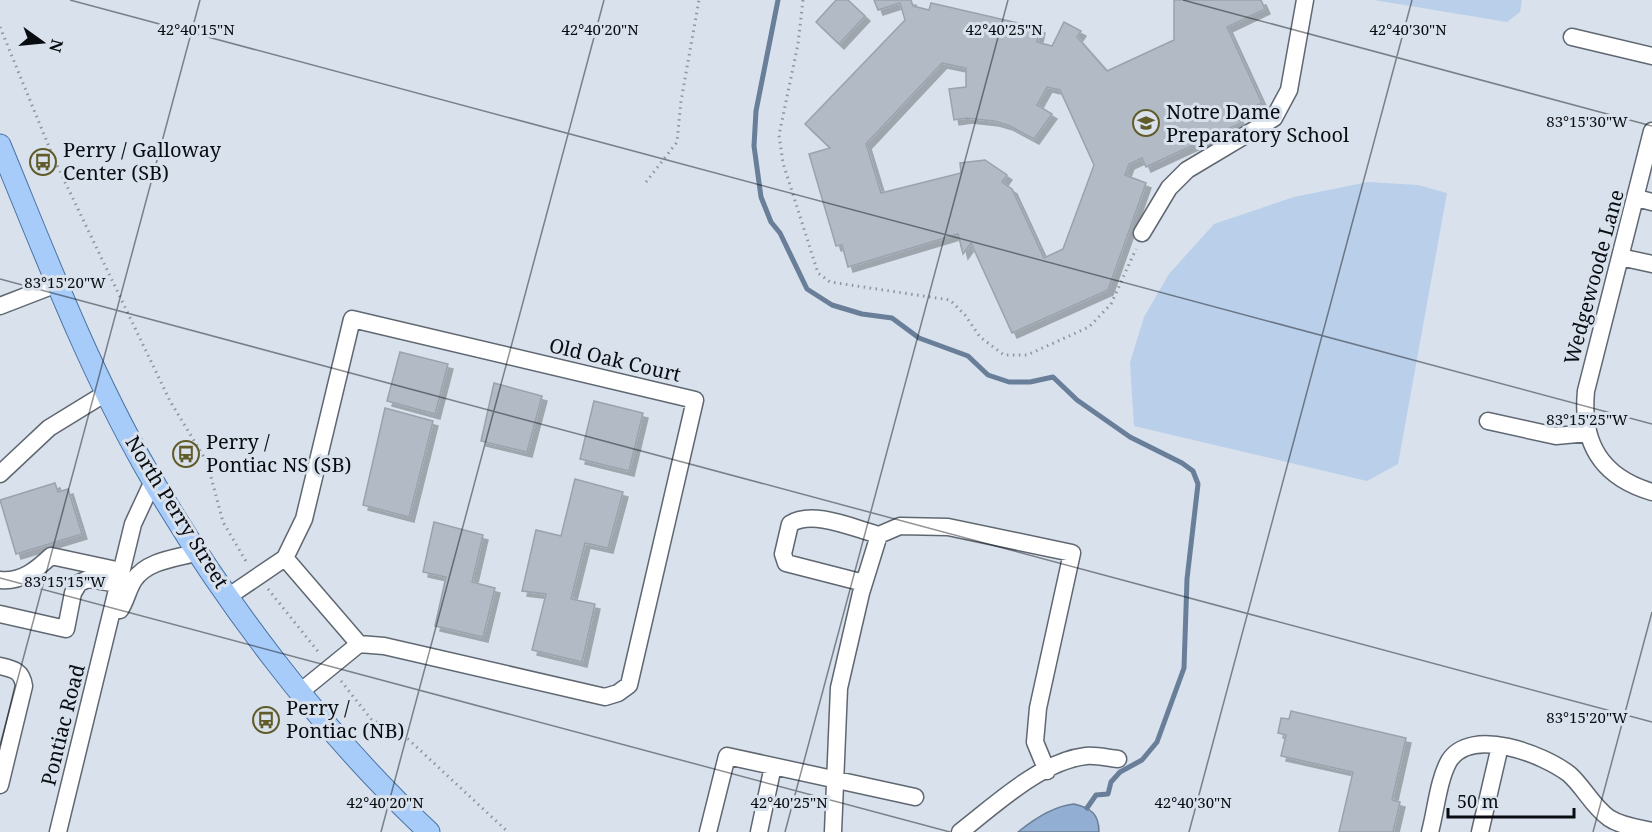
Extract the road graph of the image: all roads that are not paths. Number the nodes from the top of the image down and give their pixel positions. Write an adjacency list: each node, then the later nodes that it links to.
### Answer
1 (1305, 0): 7 (street)
2 (1572, 37): 3 (street)
3 (1652, 56)
4 (1652, 131): 6 (street, Wedgewoode Lane)
5 (0, 145): 10 (main road, North Perry Street)
6 (1644, 200): 8 (street, Wedgewoode Lane)
7 (1142, 233)
8 (1620, 257): 9 (street); 14 (street, Wedgewoode Lane)
9 (1652, 264)
10 (57, 284): 11 (street); 12 (main road, North Perry Street)
11 (0, 306)
12 (106, 393): 15 (street); 16 (main road, North Perry Street)
13 (1488, 421): 14 (street)
14 (1588, 433): 17 (street)
15 (0, 474)
16 (153, 481): 19 (main road, North Perry Street); 21 (street, Pontiac Road)
17 (1652, 492)
18 (879, 535): 23 (street); 23 (street); 33 (street)
19 (199, 552): 24 (main road, North Perry Street); 26 (street, Pontiac Road)
20 (285, 558): 24 (street); 27 (street); 27 (street, Old Oak Court)
21 (120, 578): 22 (street); 25 (street); 26 (street, Pontiac Road)
22 (0, 580)
23 (864, 583): 34 (street)
24 (229, 596): 29 (main road, North Perry Street)
25 (0, 614)
26 (108, 628): 38 (street, Pontiac Road)
27 (359, 644): 29 (street)
28 (0, 666): 35 (street)
29 (300, 692): 39 (main road, North Perry Street)
30 (1500, 746): 37 (street); 44 (street); 45 (street)
31 (1118, 759): 33 (street)
32 (773, 766): 34 (street); 40 (street); 41 (street)
33 (1047, 771): 43 (street)
34 (836, 779): 36 (street); 42 (street)
35 (0, 785)
36 (915, 797)
37 (1652, 831)
38 (58, 832)
39 (429, 832)
40 (708, 832)
41 (759, 832)
42 (833, 832)
43 (960, 832)
44 (1431, 832)
45 (1480, 832)

